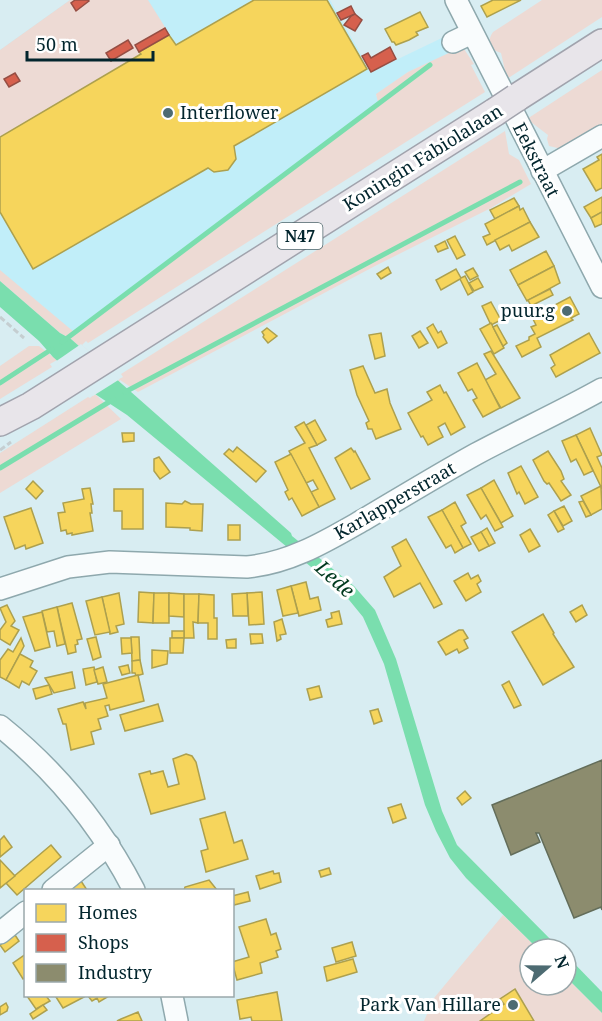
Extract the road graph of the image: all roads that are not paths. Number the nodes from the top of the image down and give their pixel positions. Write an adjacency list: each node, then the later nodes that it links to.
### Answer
1 (456, 0): 2 (street, Eekstraat)
2 (472, 33): 3 (street); 6 (street, Eekstraat)
3 (453, 42)
4 (602, 43): 9 (main road, Koningin Fabiolalaan / N47)
5 (602, 136): 6 (street)
6 (542, 171): 7 (street, Eekstraat)
7 (602, 287)
8 (602, 389): 12 (street, Karlapperstraat)
9 (31, 406): 10 (main road, Koningin Fabiolalaan / N47); 11 (main road, Koningin Fabiolalaan / N47)
10 (0, 422)
11 (0, 431)
12 (0, 589)
13 (0, 726): 14 (street)
14 (109, 845): 15 (street); 16 (street)
15 (54, 889)
16 (133, 889)
17 (24, 914): 18 (street)
18 (0, 933)
19 (172, 997): 20 (street)
20 (177, 1021)

